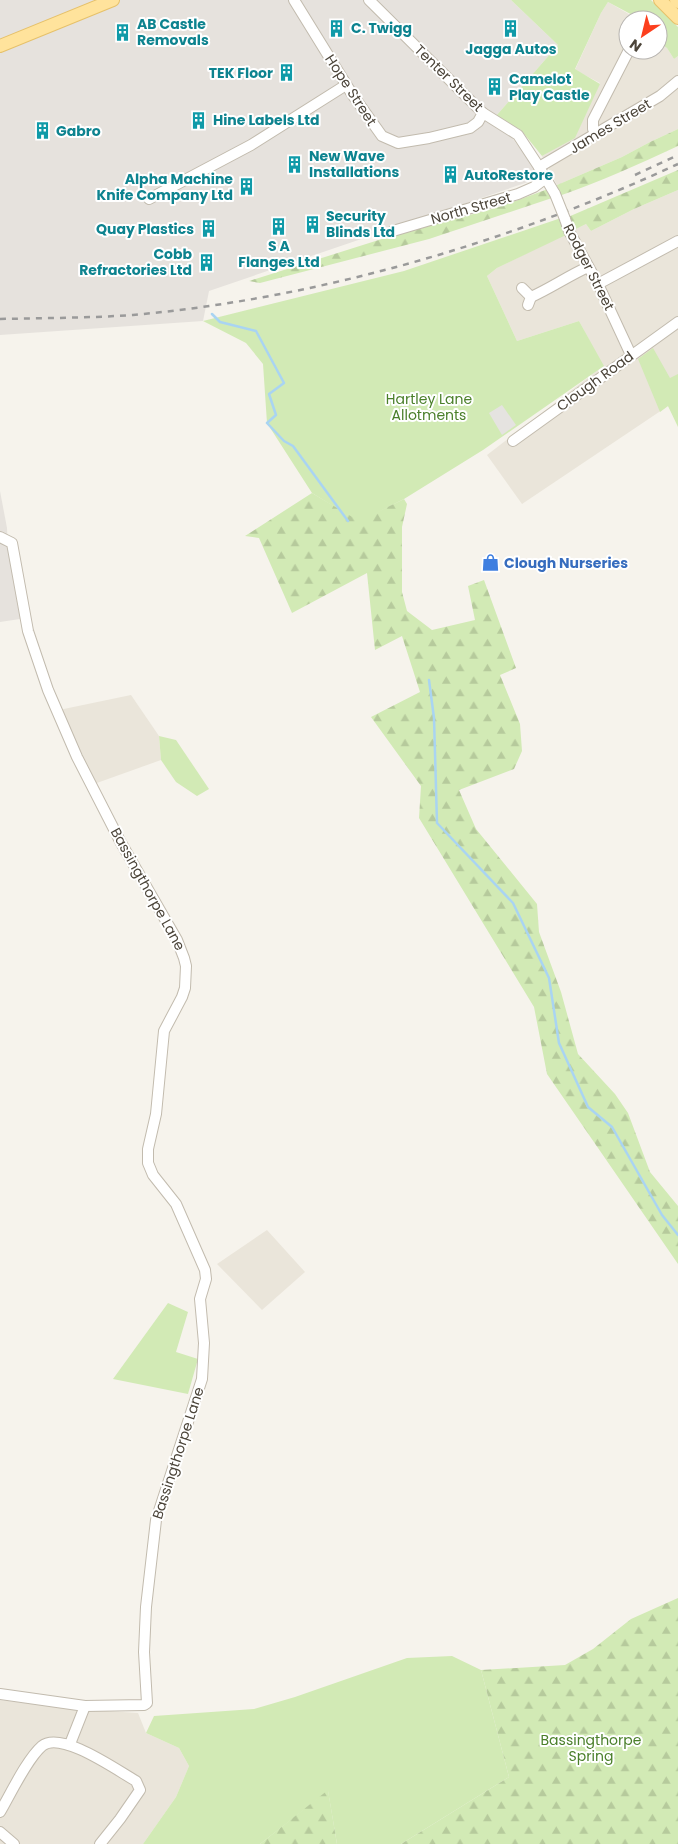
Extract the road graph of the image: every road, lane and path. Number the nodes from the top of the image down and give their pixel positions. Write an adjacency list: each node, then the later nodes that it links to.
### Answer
1 (113, 0): 6 (main road)
2 (294, 0): 9 (street, Hope Street)
3 (369, 0): 10 (street, Tenter Street)
4 (660, 0): 5 (main road)
5 (678, 18)
6 (0, 46)
7 (625, 60): 11 (street)
8 (678, 82): 11 (street, James Street)
9 (346, 85): 10 (street, Hope Street); 14 (street)
10 (484, 113): 12 (street, Tenter Street)
11 (596, 134): 12 (street, James Street)
12 (539, 167): 13 (street, Tenter Street)
13 (546, 178): 15 (street, North Street); 17 (street, Rodger Street, bridge)
14 (150, 199)
15 (393, 231)
16 (678, 241): 18 (street)
17 (588, 267): 18 (street, Rodger Street); 19 (street)
18 (598, 284): 21 (street, Rodger Street)
19 (522, 288)
20 (678, 322): 21 (street, Clough Road)
21 (632, 355): 22 (street, Clough Road)
22 (513, 441)
23 (0, 537): 25 (street, Bassingthorpe Lane)
24 (0, 1694): 25 (street)
25 (86, 1706): 26 (street)
26 (70, 1744): 27 (street); 30 (street)
27 (0, 1812)
28 (0, 1832): 29 (street)
29 (14, 1844)
30 (100, 1844)

